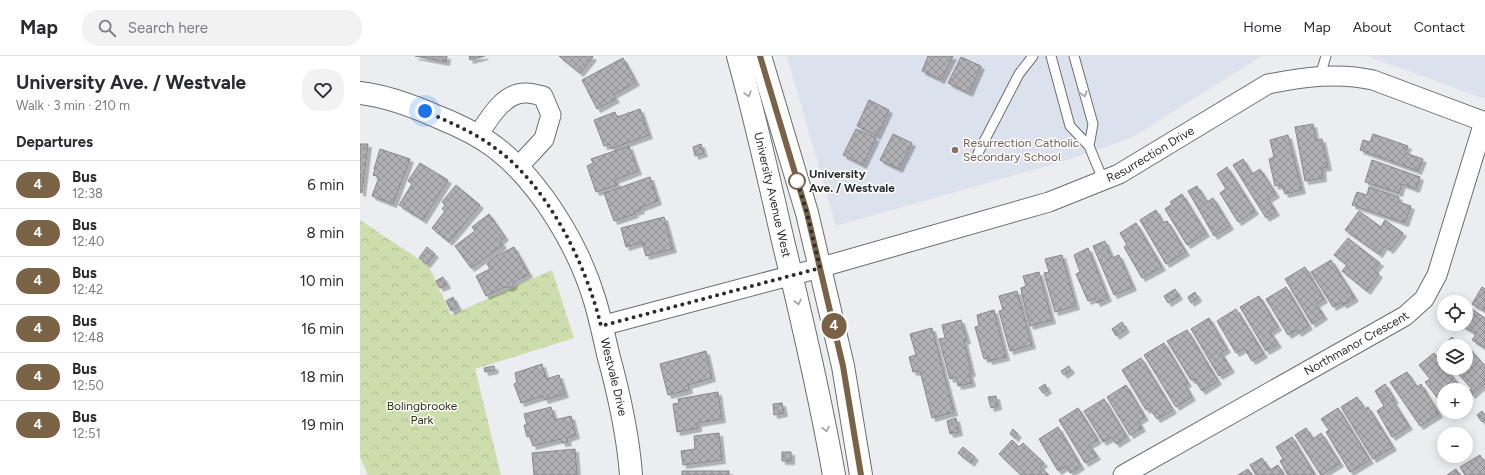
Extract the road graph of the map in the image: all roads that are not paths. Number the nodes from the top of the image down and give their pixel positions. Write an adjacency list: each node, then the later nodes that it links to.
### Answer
1 (738, 56): 15 (main road, University Avenue West, one-way to 15)
2 (760, 56): 15 (main road, University Avenue West)
3 (1033, 56): 12 (lane)
4 (1051, 56): 11 (lane)
5 (1074, 56): 11 (lane, one-way to 11)
6 (1326, 56): 7 (lane)
7 (1320, 76): 9 (street, Resurrection Drive); 14 (street, Resurrection Drive)
8 (360, 93): 10 (main road, Westvale Drive)
9 (1484, 122): 20 (street, Northmanor Crescent)
10 (477, 137): 13 (main road, Westvale Drive); 13 (street)
11 (1089, 146): 14 (lane)
12 (978, 153)
13 (518, 167): 16 (main road, Westvale Drive)
14 (1104, 182): 15 (street, Resurrection Drive)
15 (806, 272): 16 (street, Resurrection Drive); 18 (main road, University Avenue West, one-way to 18); 19 (main road, University Avenue West)
16 (601, 326): 17 (main road, Westvale Drive)
17 (631, 475)
18 (834, 475)
19 (861, 475)
20 (1123, 475)

